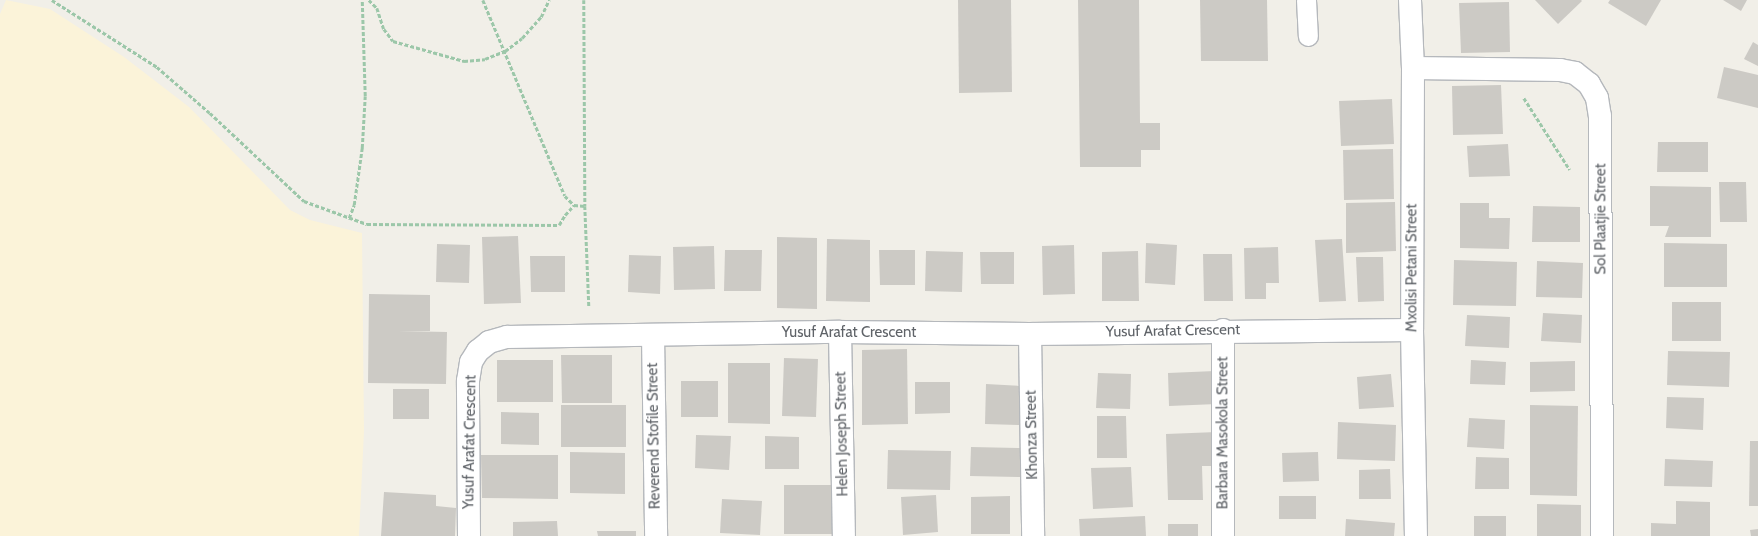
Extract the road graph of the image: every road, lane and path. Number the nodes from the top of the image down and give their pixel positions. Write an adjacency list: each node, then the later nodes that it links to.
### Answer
1 (52, 0): 16 (path)
2 (362, 0): 16 (path)
3 (369, 0): 10 (path)
4 (483, 0): 10 (path)
5 (549, 0): 10 (path)
6 (584, 0): 15 (path)
7 (1306, 0): 9 (lane)
8 (1410, 0): 11 (street, Mxolisi Petani Street)
9 (1308, 36)
10 (505, 51): 14 (path)
11 (1414, 68): 12 (street, Sol Plaatjie Street); 18 (street, Mxolisi Petani Street)
12 (1506, 69): 13 (path); 29 (street, Sol Plaatjie Street)
13 (1570, 170)
14 (574, 205): 15 (path); 16 (path)
15 (586, 206): 21 (path)
16 (349, 218)
17 (1223, 330): 18 (street, Yusuf Arafat Crescent); 20 (street, Yusuf Arafat Crescent); 27 (street, Barbara Masokola Street)
18 (1412, 330): 28 (street, Mxolisi Petani Street)
19 (840, 332): 20 (street, Yusuf Arafat Crescent); 22 (street, Yusuf Arafat Crescent); 25 (street, Helen Joseph Street)
20 (1030, 334): 26 (street, Khonza Street)
21 (590, 335): 22 (street, Yusuf Arafat Crescent); 23 (street, Yusuf Arafat Crescent)
22 (653, 336): 24 (street, Reverend Stofile Street)
23 (469, 536)
24 (656, 536)
25 (844, 536)
26 (1033, 536)
27 (1223, 536)
28 (1416, 536)
29 (1602, 536)

